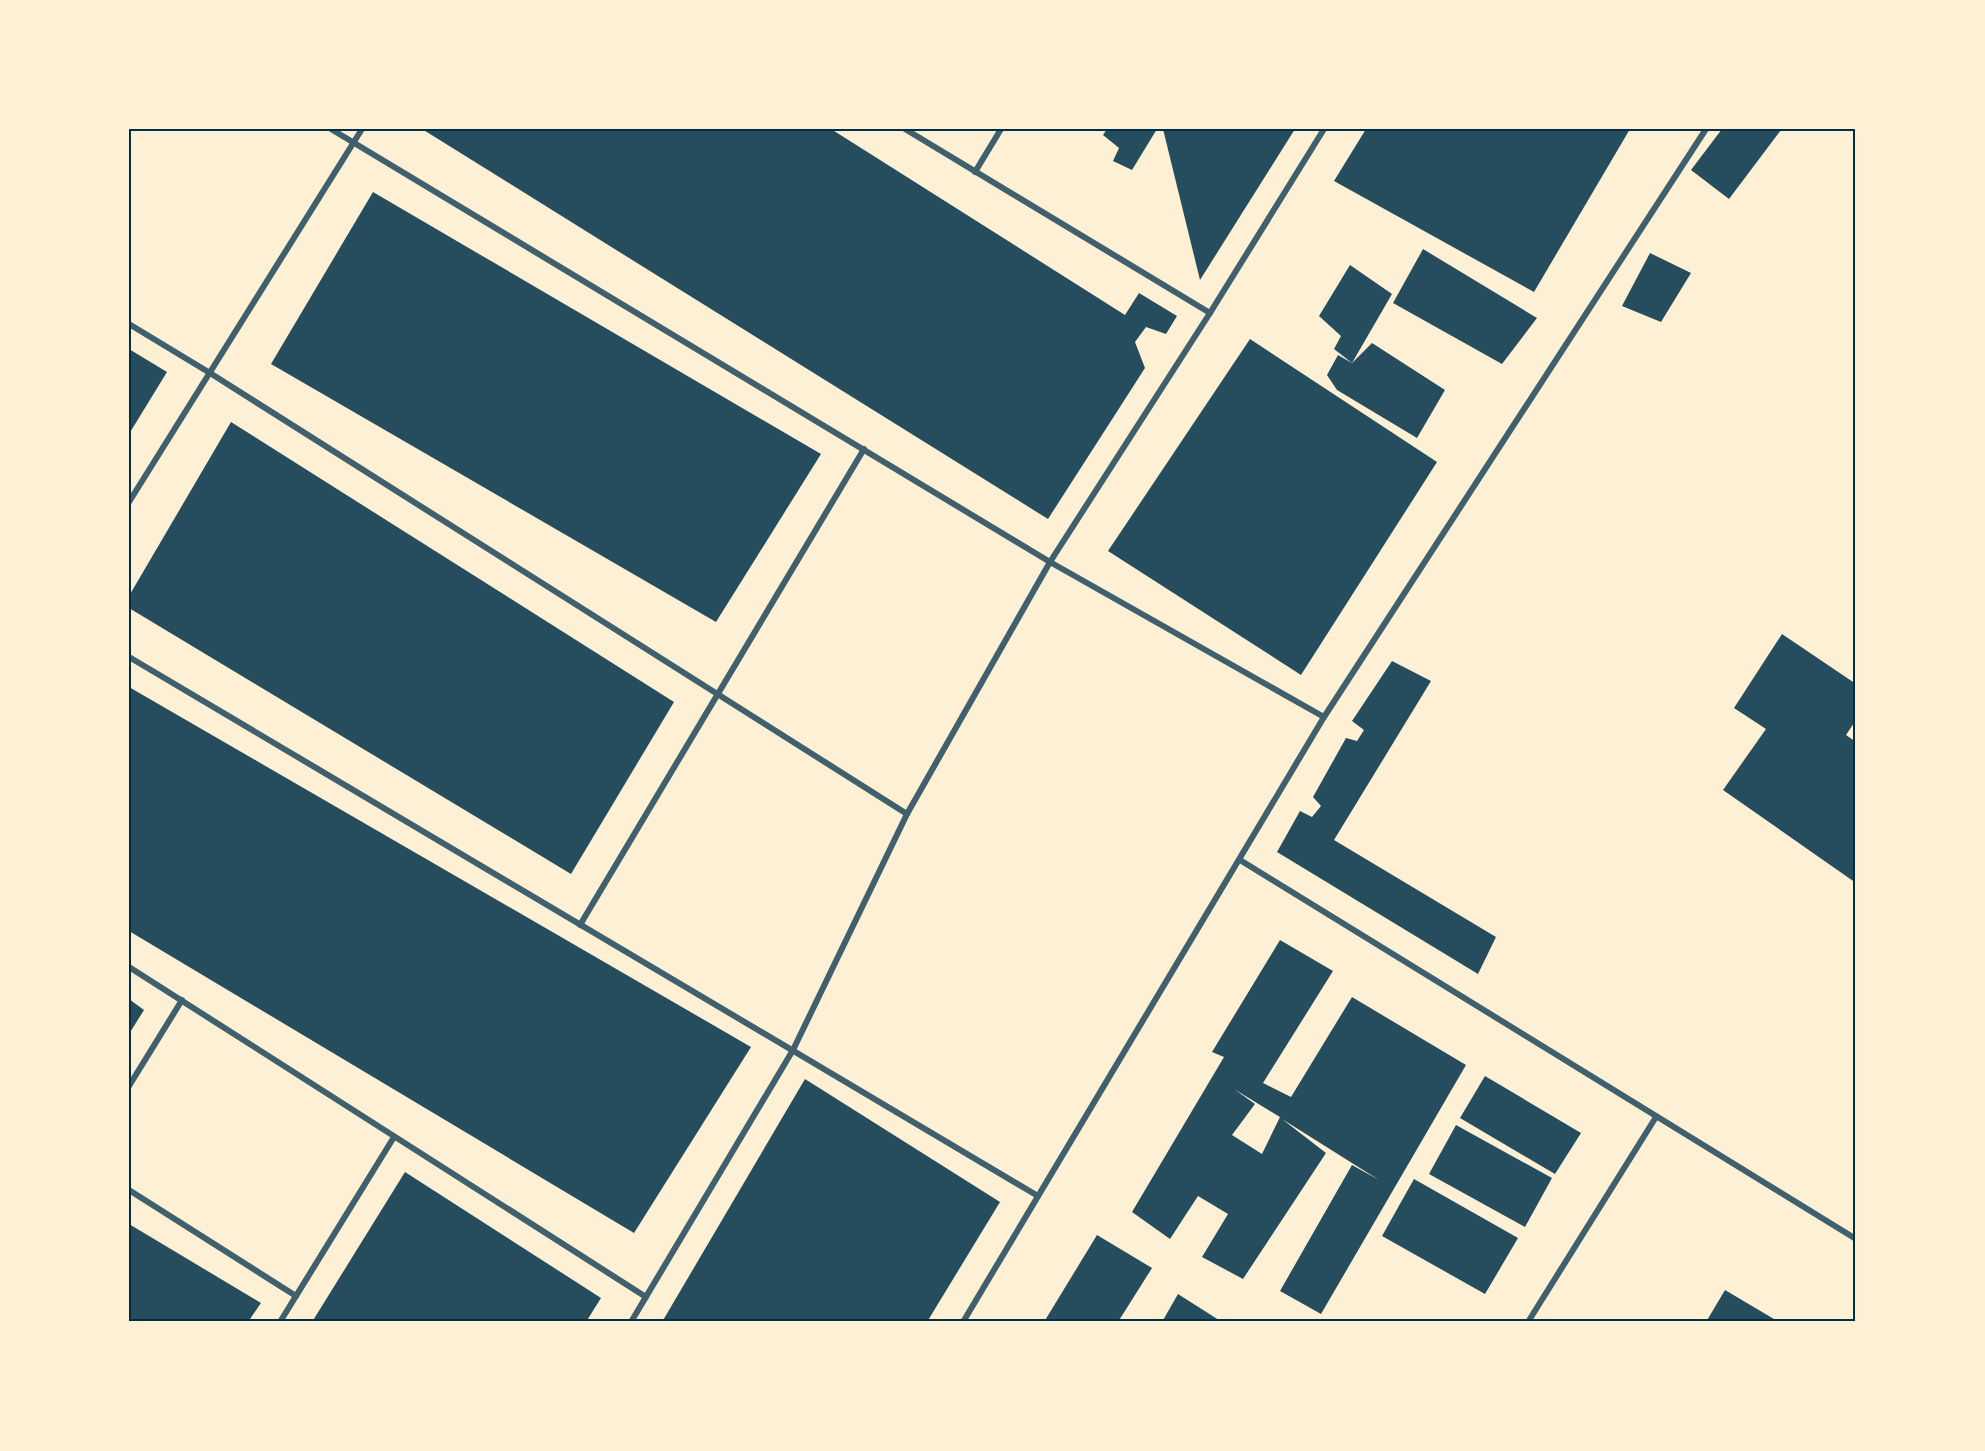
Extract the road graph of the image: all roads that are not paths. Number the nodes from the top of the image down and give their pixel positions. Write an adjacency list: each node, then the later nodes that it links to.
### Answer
1 (332, 129): 7 (street)
2 (362, 129): 7 (street)
3 (905, 129): 8 (street)
4 (1001, 129): 8 (street)
5 (1324, 129): 9 (street)
6 (1706, 129): 17 (street)
7 (354, 143): 11 (street); 12 (street)
8 (975, 172): 9 (street)
9 (1210, 313): 14 (street)
10 (129, 324): 11 (street)
11 (210, 373): 13 (street); 16 (street)
12 (864, 449): 14 (street); 16 (street)
13 (129, 501)
14 (1050, 562): 17 (street); 18 (street)
15 (129, 657): 20 (street)
16 (717, 694): 18 (street); 20 (street)
17 (1324, 717): 19 (street)
18 (907, 814): 23 (street)
19 (1239, 860): 25 (street); 28 (street)
20 (580, 924): 23 (street)
21 (129, 967): 22 (street)
22 (182, 1000): 24 (street); 26 (street)
23 (793, 1050): 28 (street); 31 (street)
24 (129, 1086)
25 (1656, 1117): 29 (street); 35 (street)
26 (394, 1137): 30 (street); 31 (street)
27 (129, 1190): 30 (street)
28 (1038, 1196): 34 (street)
29 (1856, 1239)
30 (296, 1296): 32 (street)
31 (646, 1297): 33 (street)
32 (280, 1322)
33 (631, 1322)
34 (963, 1322)
35 (1527, 1322)

